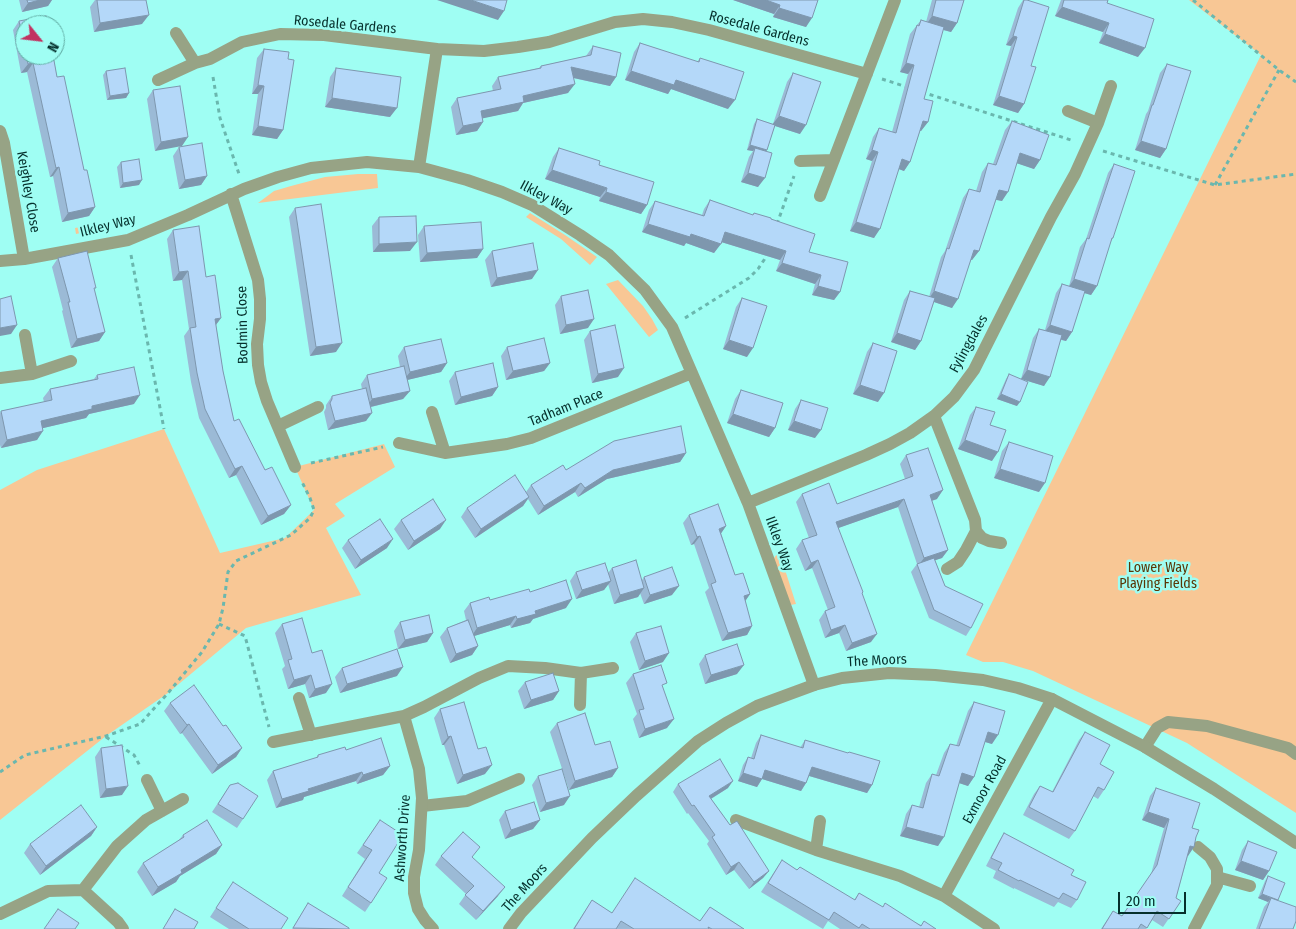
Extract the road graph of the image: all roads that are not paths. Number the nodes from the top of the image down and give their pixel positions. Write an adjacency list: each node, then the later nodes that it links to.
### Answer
1 (895, 0): 5 (street)
2 (176, 33): 4 (street)
3 (437, 49): 4 (street, Rosedale Gardens); 5 (street, Rosedale Gardens); 13 (street)
4 (195, 63): 6 (street, Rosedale Gardens)
5 (867, 74): 11 (street)
6 (158, 80)
7 (1111, 86): 9 (street, Fylingdales)
8 (1068, 111): 9 (street)
9 (1098, 123): 25 (street, Fylingdales)
10 (0, 131): 16 (street, Keighley Close)
11 (834, 160): 12 (street); 15 (street)
12 (800, 161)
13 (419, 167): 14 (street, Ilkley Way); 20 (street, Ilkley Way)
14 (231, 194): 16 (street, Ilkley Way); 26 (street, Bodmin Close)
15 (820, 196)
16 (24, 259): 17 (street, Ilkley Way)
17 (0, 261)
18 (25, 335): 21 (street)
19 (71, 361): 21 (street)
20 (692, 373): 28 (street, Tadham Place); 30 (street, Ilkley Way)
21 (32, 374): 22 (street)
22 (0, 378)
23 (318, 407): 26 (street)
24 (432, 412): 28 (street)
25 (934, 416): 30 (street, Fylingdales); 31 (street)
26 (278, 426): 29 (street, Bodmin Close)
27 (400, 444): 28 (street, Tadham Place)
28 (445, 453)
29 (295, 467)
30 (748, 503): 36 (street, Ilkley Way)
31 (976, 530): 32 (street); 33 (street)
32 (1001, 543)
33 (947, 569)
34 (613, 668): 35 (street)
35 (581, 673): 39 (street); 40 (street)
36 (814, 685): 38 (street, The Moors); 62 (street, The Moors)
37 (298, 698): 41 (street)
38 (1052, 699): 43 (street, The Moors); 58 (street, Exmoor Road)
39 (580, 705)
40 (404, 716): 41 (street); 48 (street, Ashworth Drive)
41 (311, 735): 42 (street)
42 (273, 742)
43 (1145, 747): 44 (street); 52 (street, The Moors)
44 (1296, 754)
45 (519, 779): 48 (street)
46 (147, 780): 49 (street)
47 (183, 799): 49 (street)
48 (422, 806): 61 (street, Ashworth Drive)
49 (162, 810): 57 (street)
50 (736, 820): 54 (street)
51 (820, 821): 54 (street)
52 (1296, 844)
53 (1198, 847): 55 (street)
54 (816, 850): 58 (street)
55 (1217, 877): 56 (street); 64 (street)
56 (1250, 886)
57 (83, 890): 59 (street); 60 (street)
58 (944, 896): 63 (street)
59 (0, 914)
60 (123, 929)
61 (433, 929)
62 (509, 929)
63 (994, 929)
64 (1194, 929)

